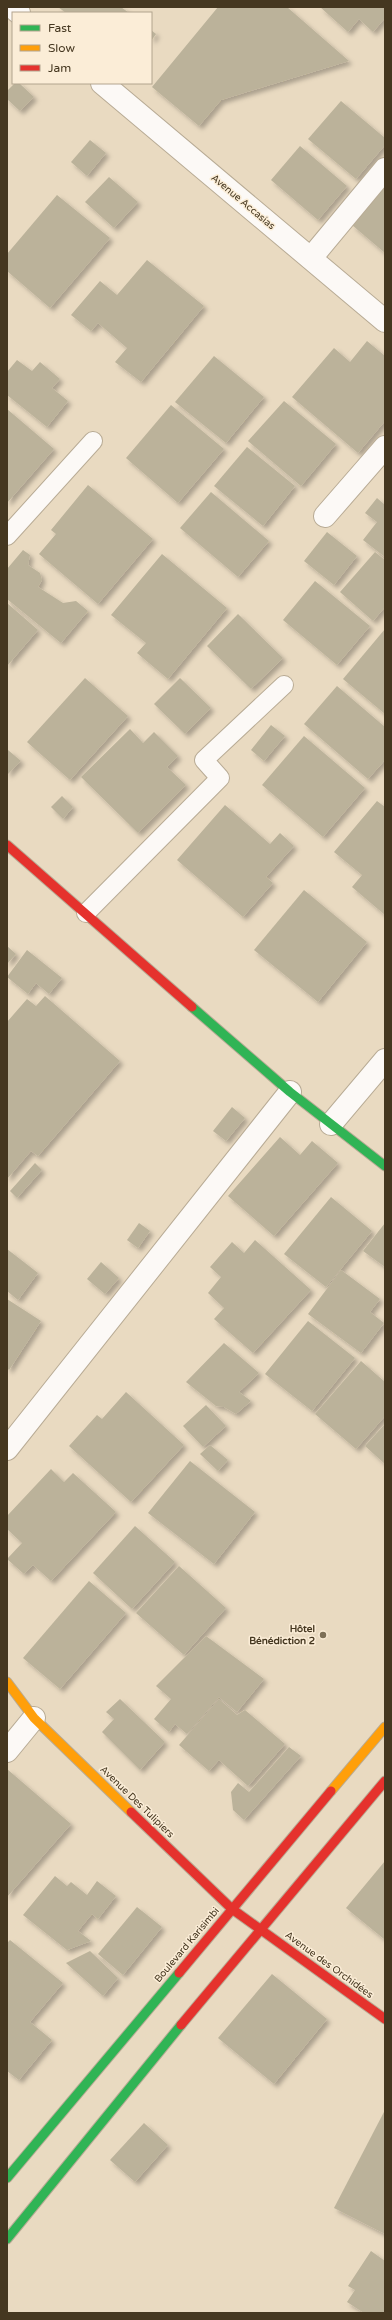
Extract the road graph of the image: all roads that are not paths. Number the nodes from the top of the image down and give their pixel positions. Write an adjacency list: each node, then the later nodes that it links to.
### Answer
1 (103, 84): 3 (street, Avenue Accasias)
2 (385, 169): 3 (street)
3 (311, 258): 4 (street, Avenue Accasias)
4 (385, 321)
5 (93, 441): 8 (lane)
6 (385, 447): 7 (street)
7 (325, 516)
8 (7, 536)
9 (284, 685): 11 (lane)
10 (7, 845): 11 (street)
11 (86, 913): 13 (street)
12 (385, 1060): 14 (street)
13 (290, 1092): 14 (street); 16 (street)
14 (331, 1124): 15 (street)
15 (385, 1166)
16 (7, 1448)
17 (7, 1682): 18 (street, Avenue Des Tulipiers)
18 (34, 1718): 20 (street); 22 (street, Avenue Des Tulipiers)
19 (385, 1727): 22 (street, Boulevard Karisimbi)
20 (7, 1751)
21 (385, 1781): 23 (street)
22 (232, 1909): 23 (street, Avenue Des Tulipiers); 25 (street, Boulevard Karisimbi)
23 (260, 1929): 24 (street, Avenue des Orchidées); 26 (street)
24 (385, 2019)
25 (7, 2178)
26 (7, 2239)

